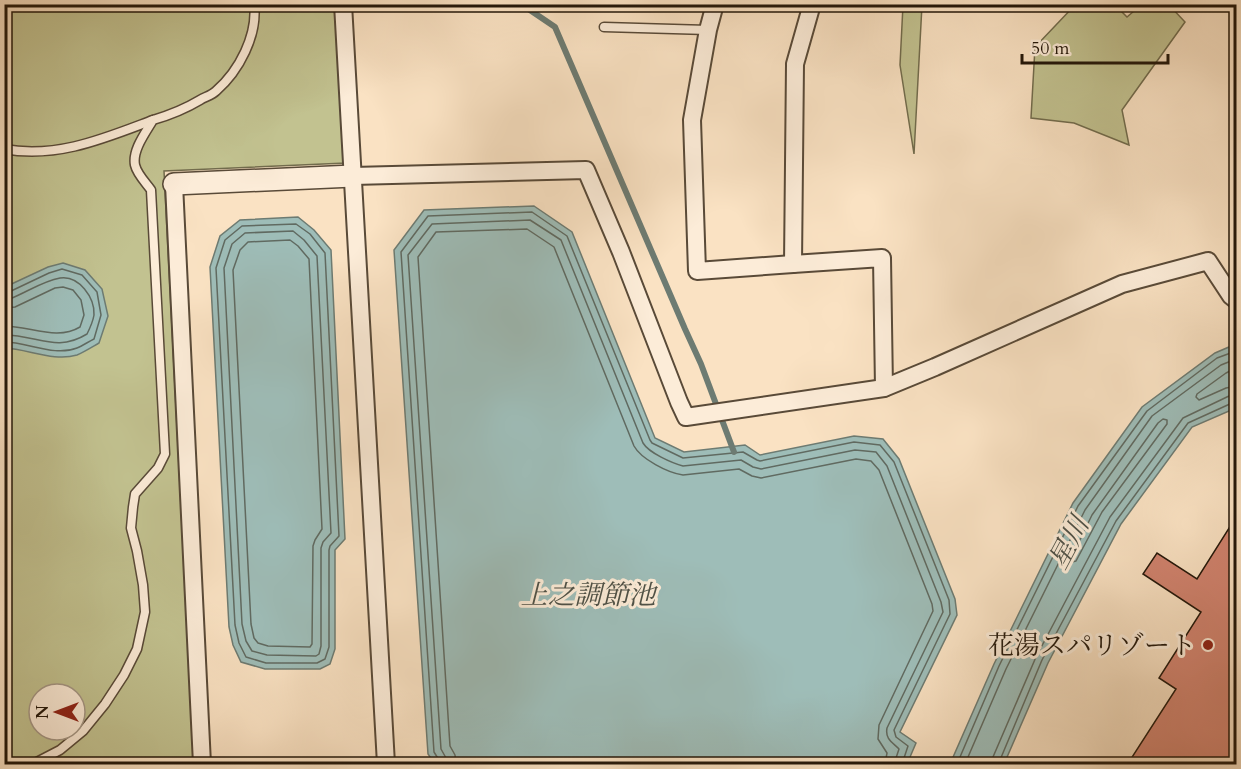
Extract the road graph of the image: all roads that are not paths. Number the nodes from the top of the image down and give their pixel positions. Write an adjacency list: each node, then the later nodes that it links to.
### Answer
1 (254, 4): 7 (lane)
2 (343, 4): 9 (street)
3 (715, 4): 6 (street)
4 (812, 4): 11 (street)
5 (604, 27): 6 (lane)
6 (708, 30): 11 (street)
7 (153, 120): 8 (lane); 14 (lane)
8 (4, 149)
9 (353, 176): 10 (street); 13 (street); 16 (street)
10 (174, 184): 15 (street)
11 (793, 264): 13 (street)
12 (1236, 300): 13 (street)
13 (884, 388)
14 (33, 765)
15 (202, 765)
16 (386, 765)

